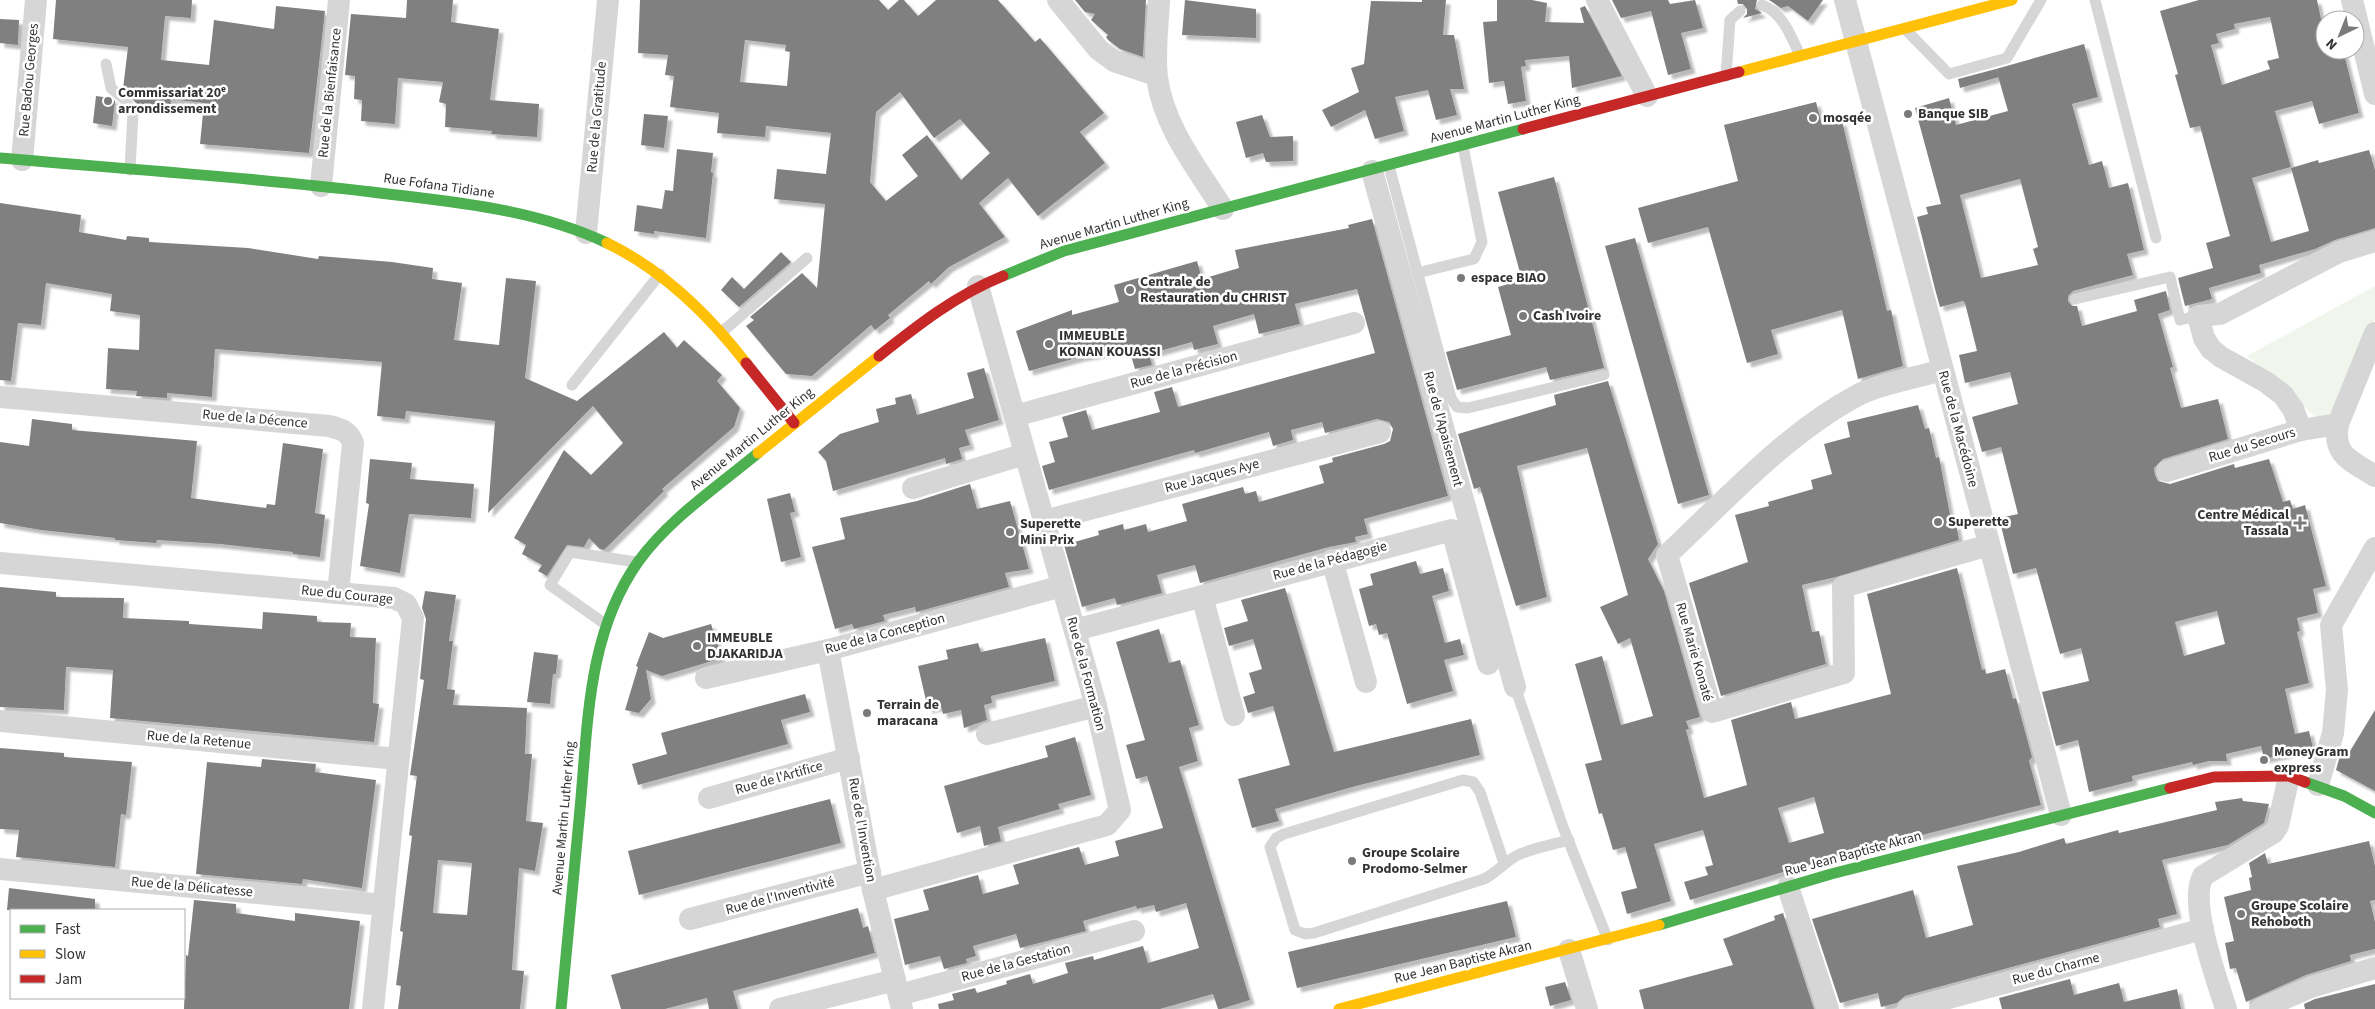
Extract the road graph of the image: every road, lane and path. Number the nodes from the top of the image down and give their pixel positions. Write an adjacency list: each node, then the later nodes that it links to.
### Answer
1 (36, 0): 24 (street, Rue Badou Georges)
2 (339, 0): 27 (street, Rue de la Bienfaisance)
3 (608, 0): 29 (street, Rue de la Gratitude)
4 (1058, 0): 18 (street)
5 (1159, 0): 18 (street)
6 (1597, 0): 21 (street)
7 (1845, 0): 15 (street, Rue de la Macédoine)
8 (2012, 0): 14 (street, Avenue Martin Luther King)
9 (2041, 0): 14 (lane)
10 (2095, 0): 30 (lane)
11 (2352, 0): 20 (street)
12 (1762, 5): 16 (lane)
13 (1740, 10): 19 (lane)
14 (1904, 29): 15 (street, Avenue Martin Luther King)
15 (1856, 42): 16 (street, Avenue Martin Luther King); 41 (street, Rue de la Macédoine)
16 (1801, 56): 19 (street, Avenue Martin Luther King)
17 (106, 64): 26 (lane)
18 (1156, 74): 28 (street)
19 (1726, 76): 21 (street, Avenue Martin Luther King)
20 (2375, 94)
21 (1647, 96): 22 (street, Avenue Martin Luther King)
22 (1463, 146): 25 (street, Avenue Martin Luther King); 33 (lane)
23 (0, 158): 24 (street, Rue Fofana Tidiane)
24 (22, 160): 26 (street, Rue Fofana Tidiane)
25 (1380, 169): 28 (street, Avenue Martin Luther King); 33 (lane); 69 (street, Rue de l'Apaisement)
26 (130, 170): 27 (street, Rue Fofana Tidiane)
27 (321, 186): 29 (street, Rue Fofana Tidiane)
28 (1223, 209): 35 (street, Avenue Martin Luther King)
29 (586, 233): 34 (street, Rue Fofana Tidiane)
30 (2156, 238)
31 (2375, 241): 37 (street)
32 (807, 258): 39 (lane)
33 (1417, 272): 42 (lane)
34 (660, 274): 39 (street, Rue Fofana Tidiane); 43 (lane)
35 (978, 286): 45 (street, Rue de la Formation); 46 (street, Avenue Martin Luther King)
36 (2074, 299): 37 (lane)
37 (2198, 316): 48 (street)
38 (1354, 323): 45 (street, Rue de la Précision)
39 (722, 332): 46 (street, Rue Fofana Tidiane)
40 (2375, 332): 47 (street)
41 (1942, 370): 55 (street, Rue de la Macédoine); 55 (street, Rue Marie Konaté)
42 (1604, 375)
43 (572, 385)
44 (0, 397): 61 (street, Rue de la Décence)
45 (1015, 416): 50 (street, Rue de la Formation)
46 (794, 423): 58 (street, Avenue Martin Luther King)
47 (2338, 424): 48 (street, Rue du Secours); 52 (street)
48 (2300, 430): 51 (street, Rue du Secours)
49 (1380, 432): 54 (street, Rue Jacques Aye)
50 (1025, 454): 53 (street); 54 (street, Rue de la Formation)
51 (2167, 471)
52 (2375, 476)
53 (913, 488)
54 (1044, 521): 60 (street, Rue de la Formation)
55 (1989, 545): 80 (street, Rue de la Macédoine)
56 (2375, 548): 77 (street)
57 (1332, 560): 62 (street, Rue de la Pédagogie); 66 (street, Rue de la Pédagogie); 68 (street)
58 (638, 562): 63 (street, Avenue Martin Luther King); 63 (lane)
59 (0, 563): 61 (street, Rue du Courage)
60 (1062, 586): 64 (street, Rue de la Formation); 65 (street, Rue de la Conception)
61 (338, 593): 75 (street, Rue du Courage)
62 (1202, 596): 64 (street, Rue de la Pédagogie); 71 (street)
63 (604, 624): 95 (street, Avenue Martin Luther King)
64 (1075, 630): 70 (street, Rue de la Formation)
65 (828, 650): 67 (street, Rue de la Conception); 74 (street, Rue de l'Invention)
66 (1488, 664)
67 (706, 678)
68 (1366, 682)
69 (1515, 687): 81 (lane)
70 (1096, 706): 73 (street); 84 (street, Rue de la Formation)
71 (1234, 715)
72 (0, 721): 75 (street, Rue de la Retenue)
73 (987, 734)
74 (849, 758): 78 (street, Rue de l'Artifice); 84 (street, Rue de l'Invention)
75 (398, 759): 86 (street, Rue du Courage)
76 (2289, 776): 77 (street, Rue Jean Baptiste Akran); 80 (street, Rue Jean Baptiste Akran); 88 (street)
77 (2318, 785): 79 (street, Rue Jean Baptiste Akran)
78 (710, 798)
79 (2375, 813)
80 (2061, 815): 85 (street, Rue Jean Baptiste Akran)
81 (1569, 840): 82 (lane); 90 (lane)
82 (1504, 863): 82 (lane)
83 (0, 869): 86 (street, Rue de la Délicatesse)
84 (872, 881): 87 (street, Rue de l'Inventivité); 93 (street, Rue de l'Invention)
85 (1788, 886): 90 (street, Rue Jean Baptiste Akran); 99 (street)
86 (384, 905): 94 (street, Rue du Courage)
87 (690, 919)
88 (2203, 929): 100 (street, Rue du Charme); 101 (street)
89 (1134, 931): 93 (street, Rue de la Gestation)
90 (1608, 940): 91 (street, Rue Jean Baptiste Akran)
91 (1569, 950): 97 (street, Rue Jean Baptiste Akran); 98 (street)
92 (2375, 968): 102 (street)
93 (899, 995): 96 (street, Rue de la Gestation)
94 (373, 1009)
95 (561, 1009)
96 (780, 1009)
97 (1339, 1009)
98 (1587, 1009)
99 (1828, 1009)
100 (1908, 1009)
101 (2226, 1009)
102 (2260, 1009)

